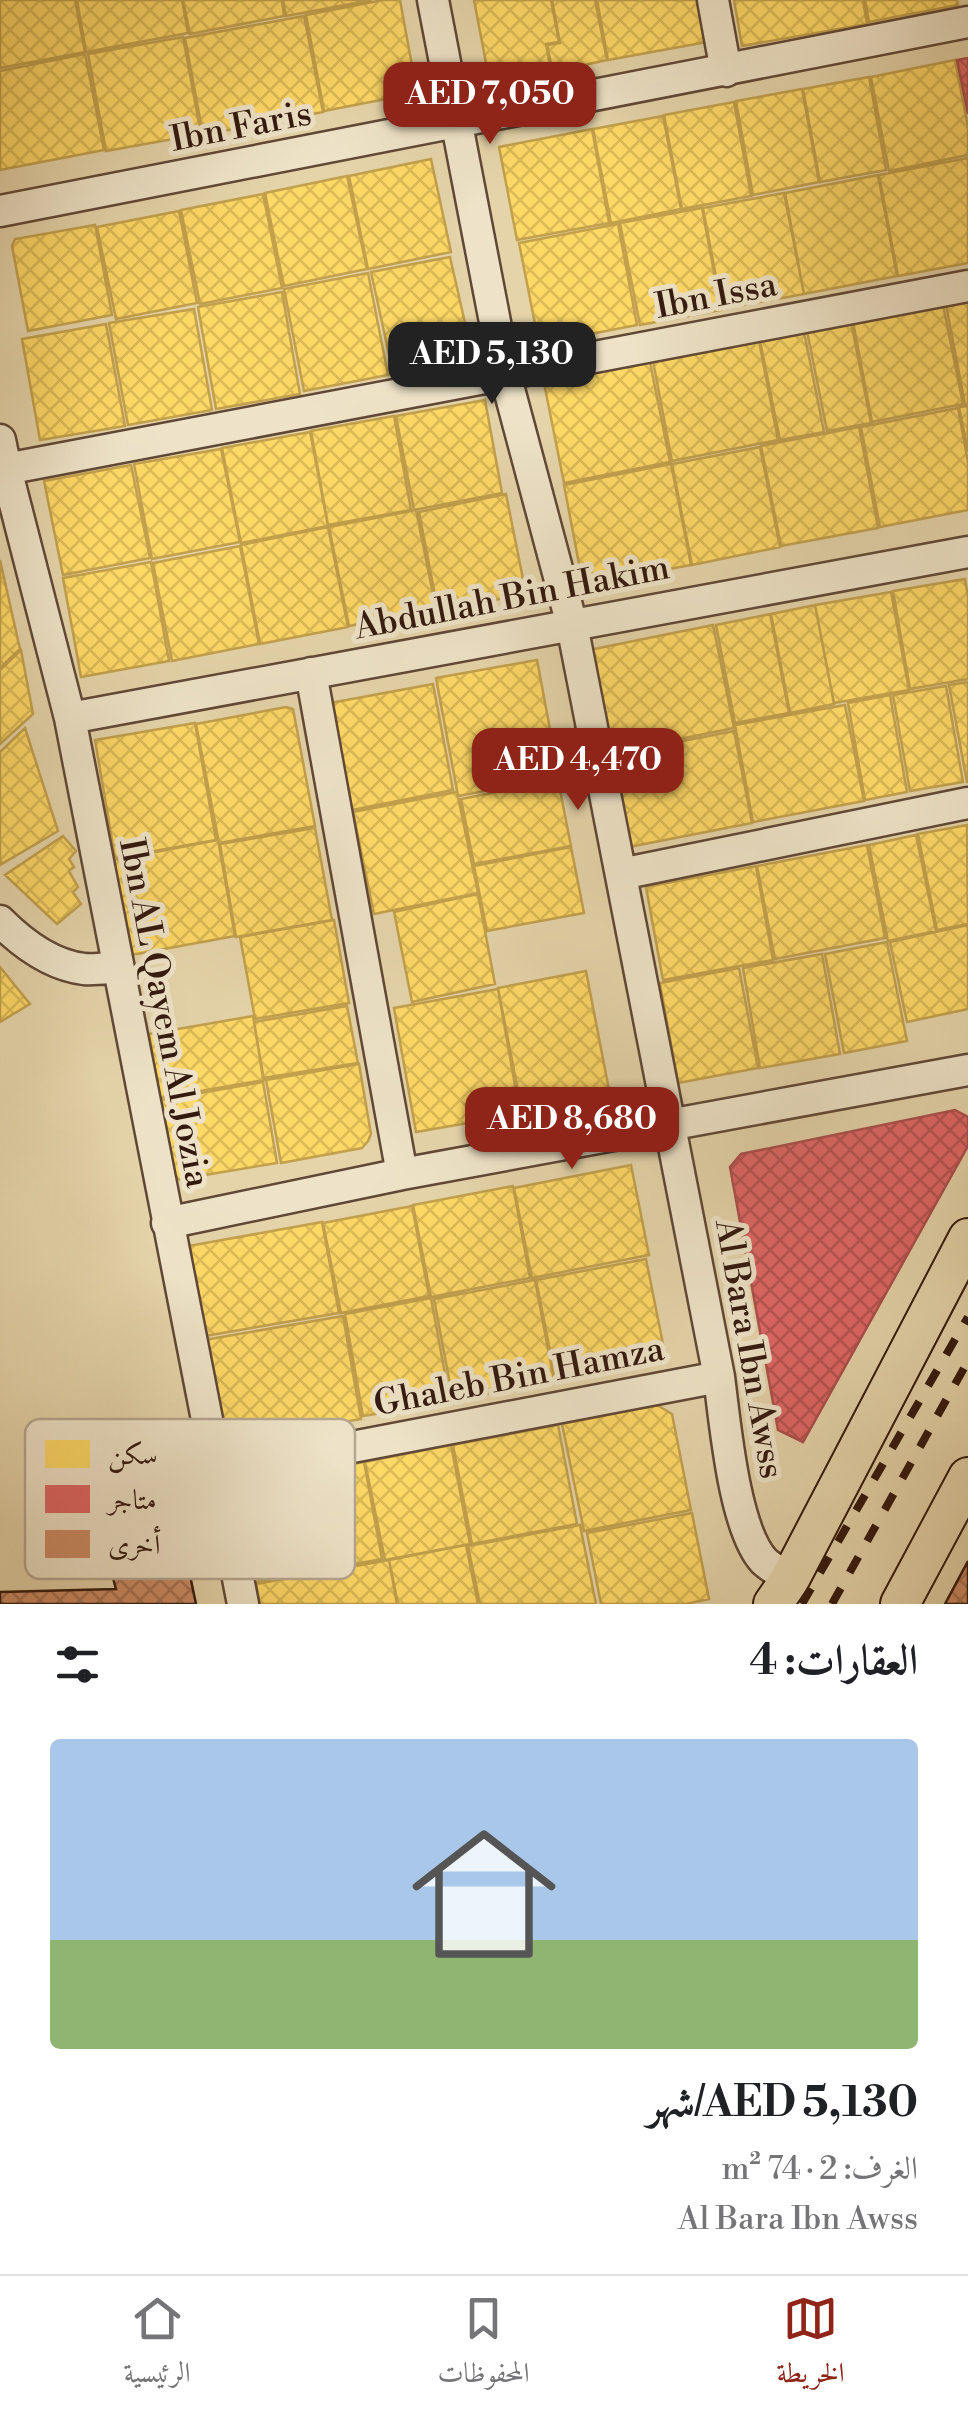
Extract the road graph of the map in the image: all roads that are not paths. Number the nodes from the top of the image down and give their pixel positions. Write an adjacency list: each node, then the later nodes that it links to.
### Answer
1 (433, 0): 5 (street, Al Bara Ibn Awss)
2 (713, 0): 4 (street)
3 (968, 22): 4 (street, Ibn Faris)
4 (726, 71): 5 (street, Ibn Faris)
5 (456, 123): 6 (street, Ibn Faris); 8 (street, Al Bara Ibn Awss)
6 (0, 211)
7 (968, 286): 8 (street, Ibn Issa)
8 (505, 374): 9 (street, Ibn Issa); 11 (street, Al Bara Ibn Awss)
9 (3, 454): 13 (street, Ibn AL Qayem Al Jozia)
10 (968, 552): 11 (street, Abdullah Bin Hakim)
11 (572, 625): 12 (street, Abdullah Bin Hakim); 15 (street, Al Bara Ibn Awss)
12 (311, 673): 13 (street, Abdullah Bin Hakim); 20 (street)
13 (70, 718): 17 (street, Ibn AL Qayem Al Jozia)
14 (968, 804): 15 (street)
15 (621, 874): 19 (street, Al Bara Ibn Awss)
16 (0, 921): 17 (street)
17 (117, 967): 21 (street, Ibn AL Qayem Al Jozia)
18 (968, 1070): 19 (street)
19 (668, 1124): 20 (street); 23 (street, Al Bara Ibn Awss)
20 (402, 1174): 21 (street)
21 (167, 1223): 24 (street, Ibn AL Qayem Al Jozia)
22 (968, 1238): 28 (main road)
23 (719, 1377): 25 (street, Ghaleb Bin Hamza); 28 (street, Al Bara Ibn Awss)
24 (205, 1419)
25 (355, 1446)
26 (968, 1477): 30 (main road)
27 (238, 1579): 29 (street, Ibn AL Qayem Al Jozia)
28 (782, 1592)
29 (243, 1604)
30 (900, 1604)

